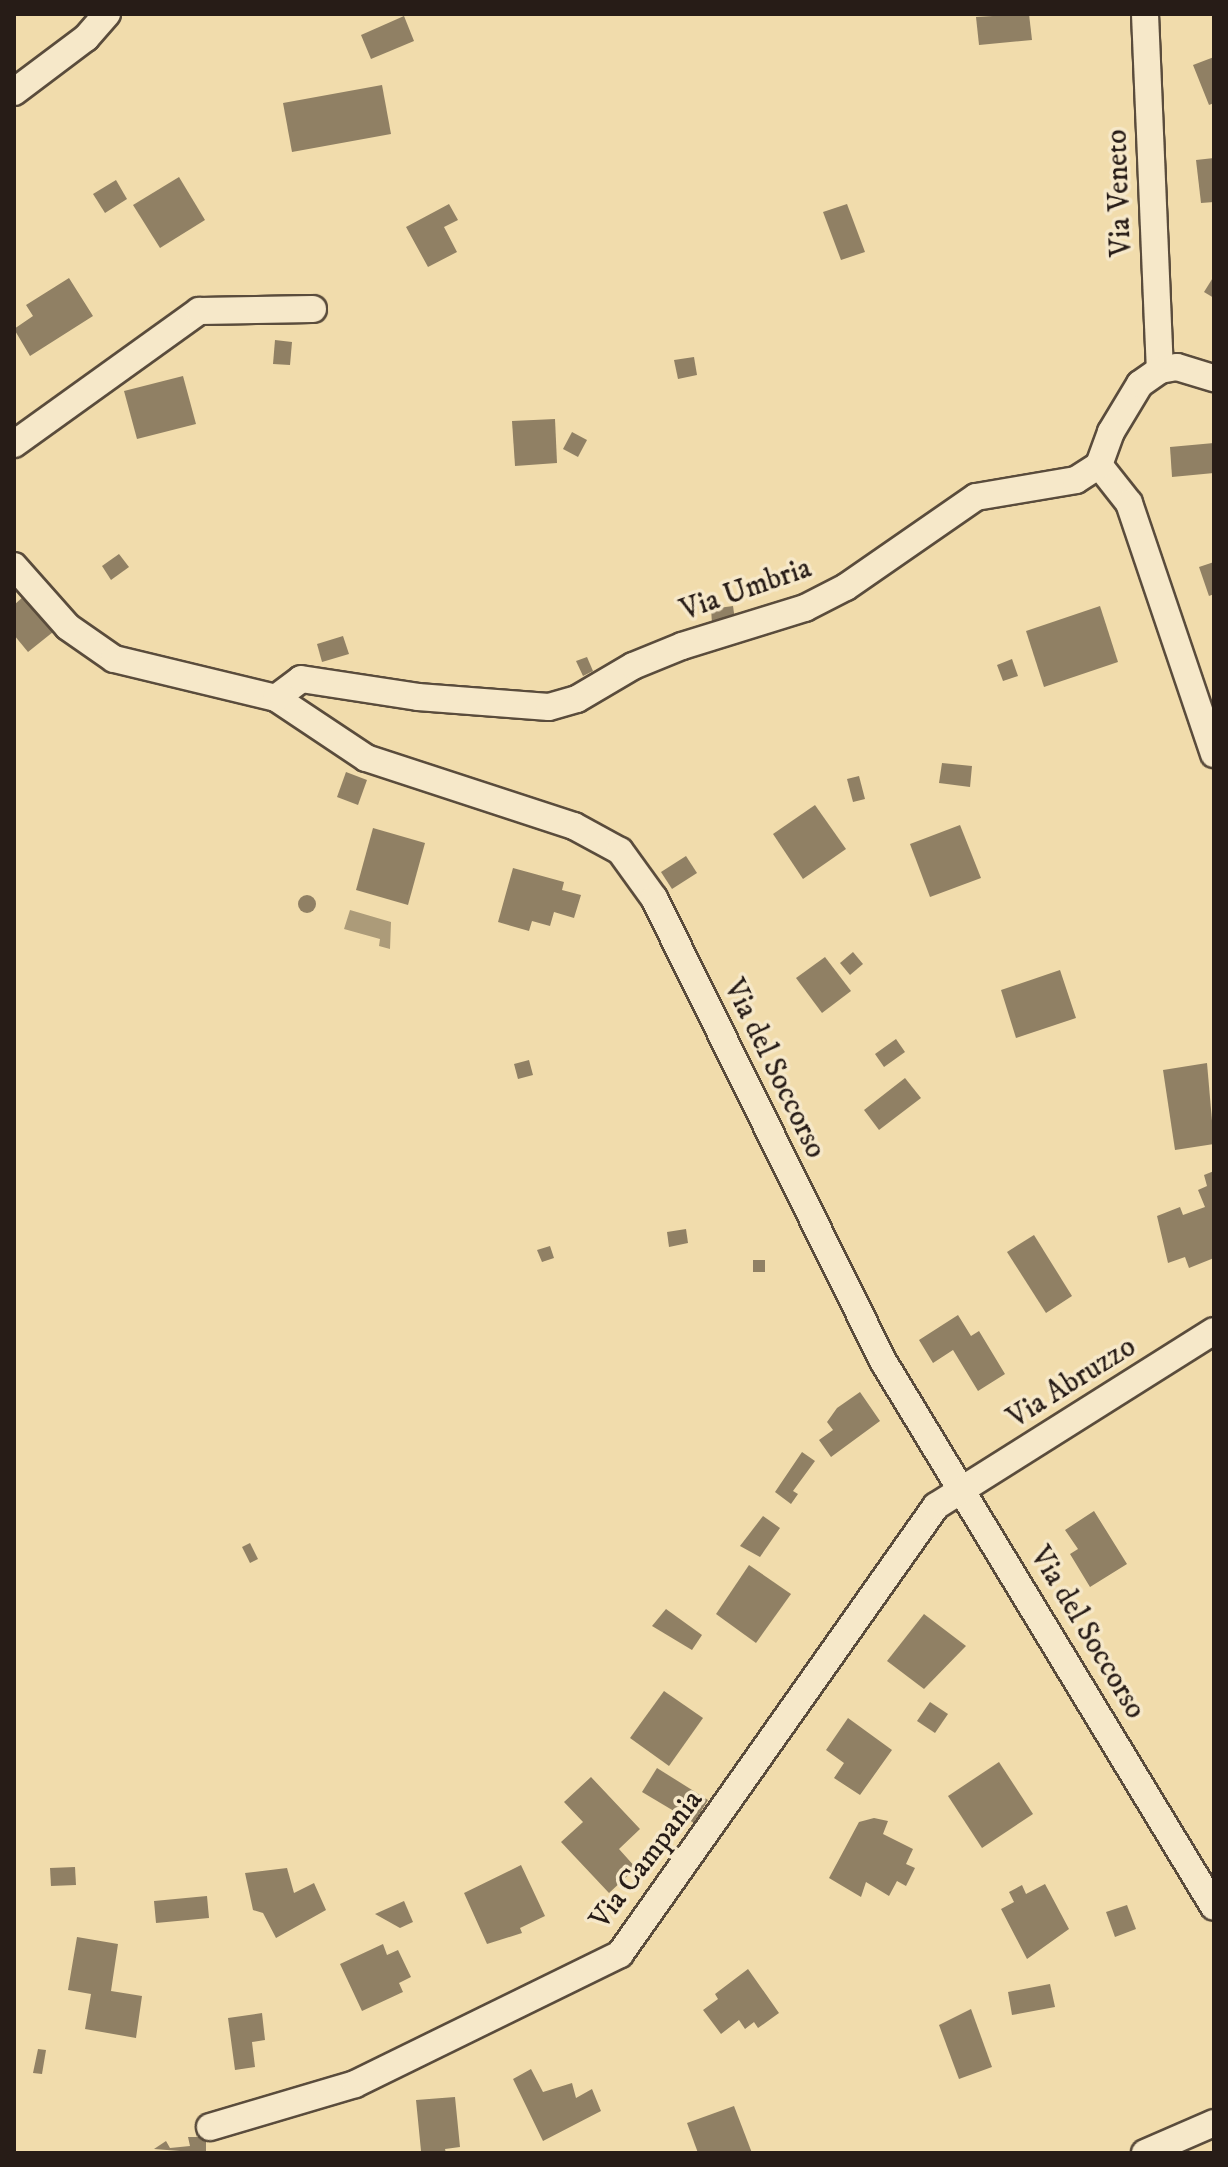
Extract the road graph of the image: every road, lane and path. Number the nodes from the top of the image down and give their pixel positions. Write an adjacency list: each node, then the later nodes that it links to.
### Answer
1 (107, 14): 3 (street)
2 (1145, 14): 5 (street, Via Veneto)
3 (14, 92)
4 (313, 309): 7 (street)
5 (1160, 370): 6 (street); 8 (street)
6 (1214, 378)
7 (14, 444)
8 (1099, 465): 10 (street, Via Umbria); 11 (street)
9 (14, 566): 10 (street, Via del Soccorso)
10 (276, 698): 13 (street, Via del Soccorso)
11 (1214, 754)
12 (1214, 1331): 13 (street, Via Abruzzo)
13 (964, 1490): 14 (street, Via del Soccorso); 16 (street, Via Campania)
14 (1214, 1907)
15 (1214, 2123): 17 (street)
16 (210, 2127)
17 (1145, 2153)

